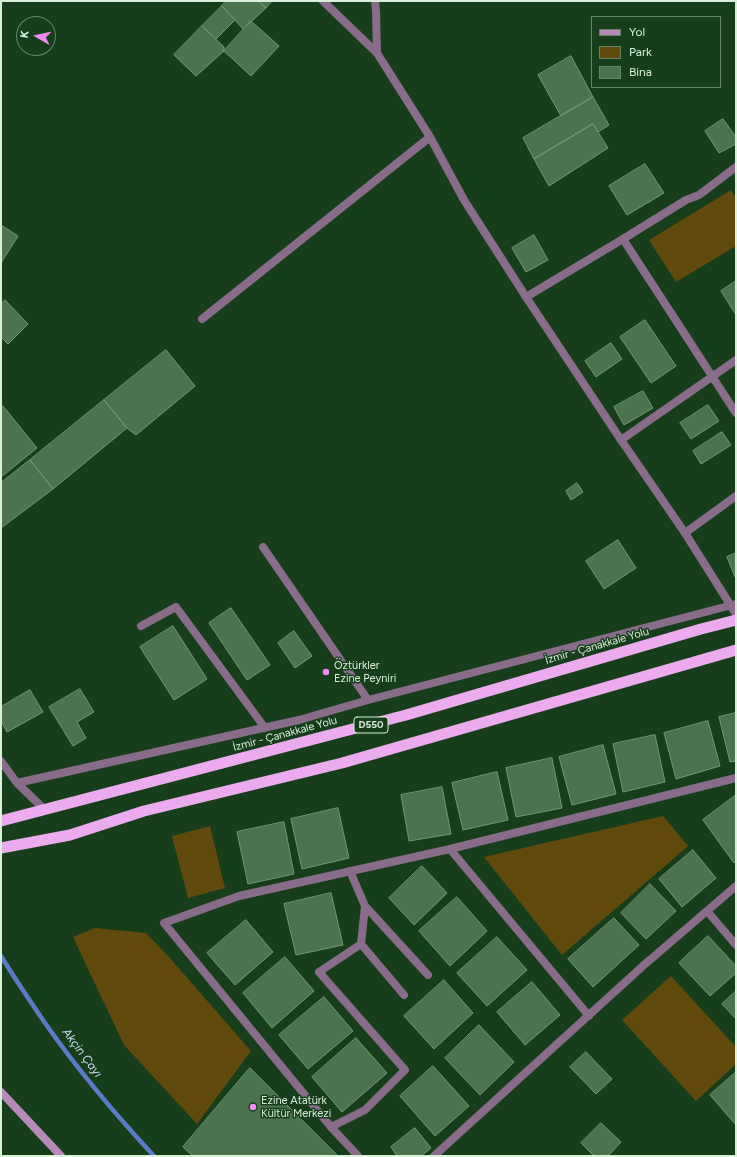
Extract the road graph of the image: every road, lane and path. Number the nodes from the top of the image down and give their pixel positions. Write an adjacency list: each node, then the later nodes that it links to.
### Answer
1 (323, 1): 3 (street)
2 (375, 1): 3 (street)
3 (377, 54): 4 (street)
4 (430, 137): 7 (street); 8 (street)
5 (736, 167): 6 (street)
6 (623, 240): 7 (street); 10 (street)
7 (526, 297): 12 (street)
8 (202, 319)
9 (736, 360): 10 (street)
10 (712, 376): 11 (street); 12 (street)
11 (736, 414)
12 (621, 440): 14 (street)
13 (736, 496): 14 (street)
14 (685, 533): 16 (street)
15 (263, 547): 21 (street)
16 (733, 605): 17 (street); 21 (street)
17 (736, 614)
18 (736, 620): 26 (highway, İzmir - Çanakkale Yolu / D550)
19 (142, 626): 22 (street)
20 (736, 650): 28 (highway)
21 (368, 700): 22 (street)
22 (265, 728): 25 (street)
23 (1, 761): 25 (street)
24 (736, 778): 29 (street)
25 (17, 782): 26 (street)
26 (45, 810): 27 (highway, İzmir - Çanakkale Yolu / D550)
27 (2, 821)
28 (1, 848)
29 (450, 849): 30 (street); 38 (street)
30 (350, 871): 32 (street); 40 (street)
31 (736, 886): 33 (street)
32 (365, 906): 34 (street); 36 (street)
33 (707, 911): 35 (street); 38 (street)
34 (361, 944): 37 (street); 40 (street)
35 (736, 945)
36 (428, 975)
37 (404, 995)
38 (589, 1016): 43 (street)
39 (1, 1092): 41 (main road)
40 (331, 1128): 42 (street)
41 (61, 1156)
42 (358, 1156)
43 (434, 1156)

